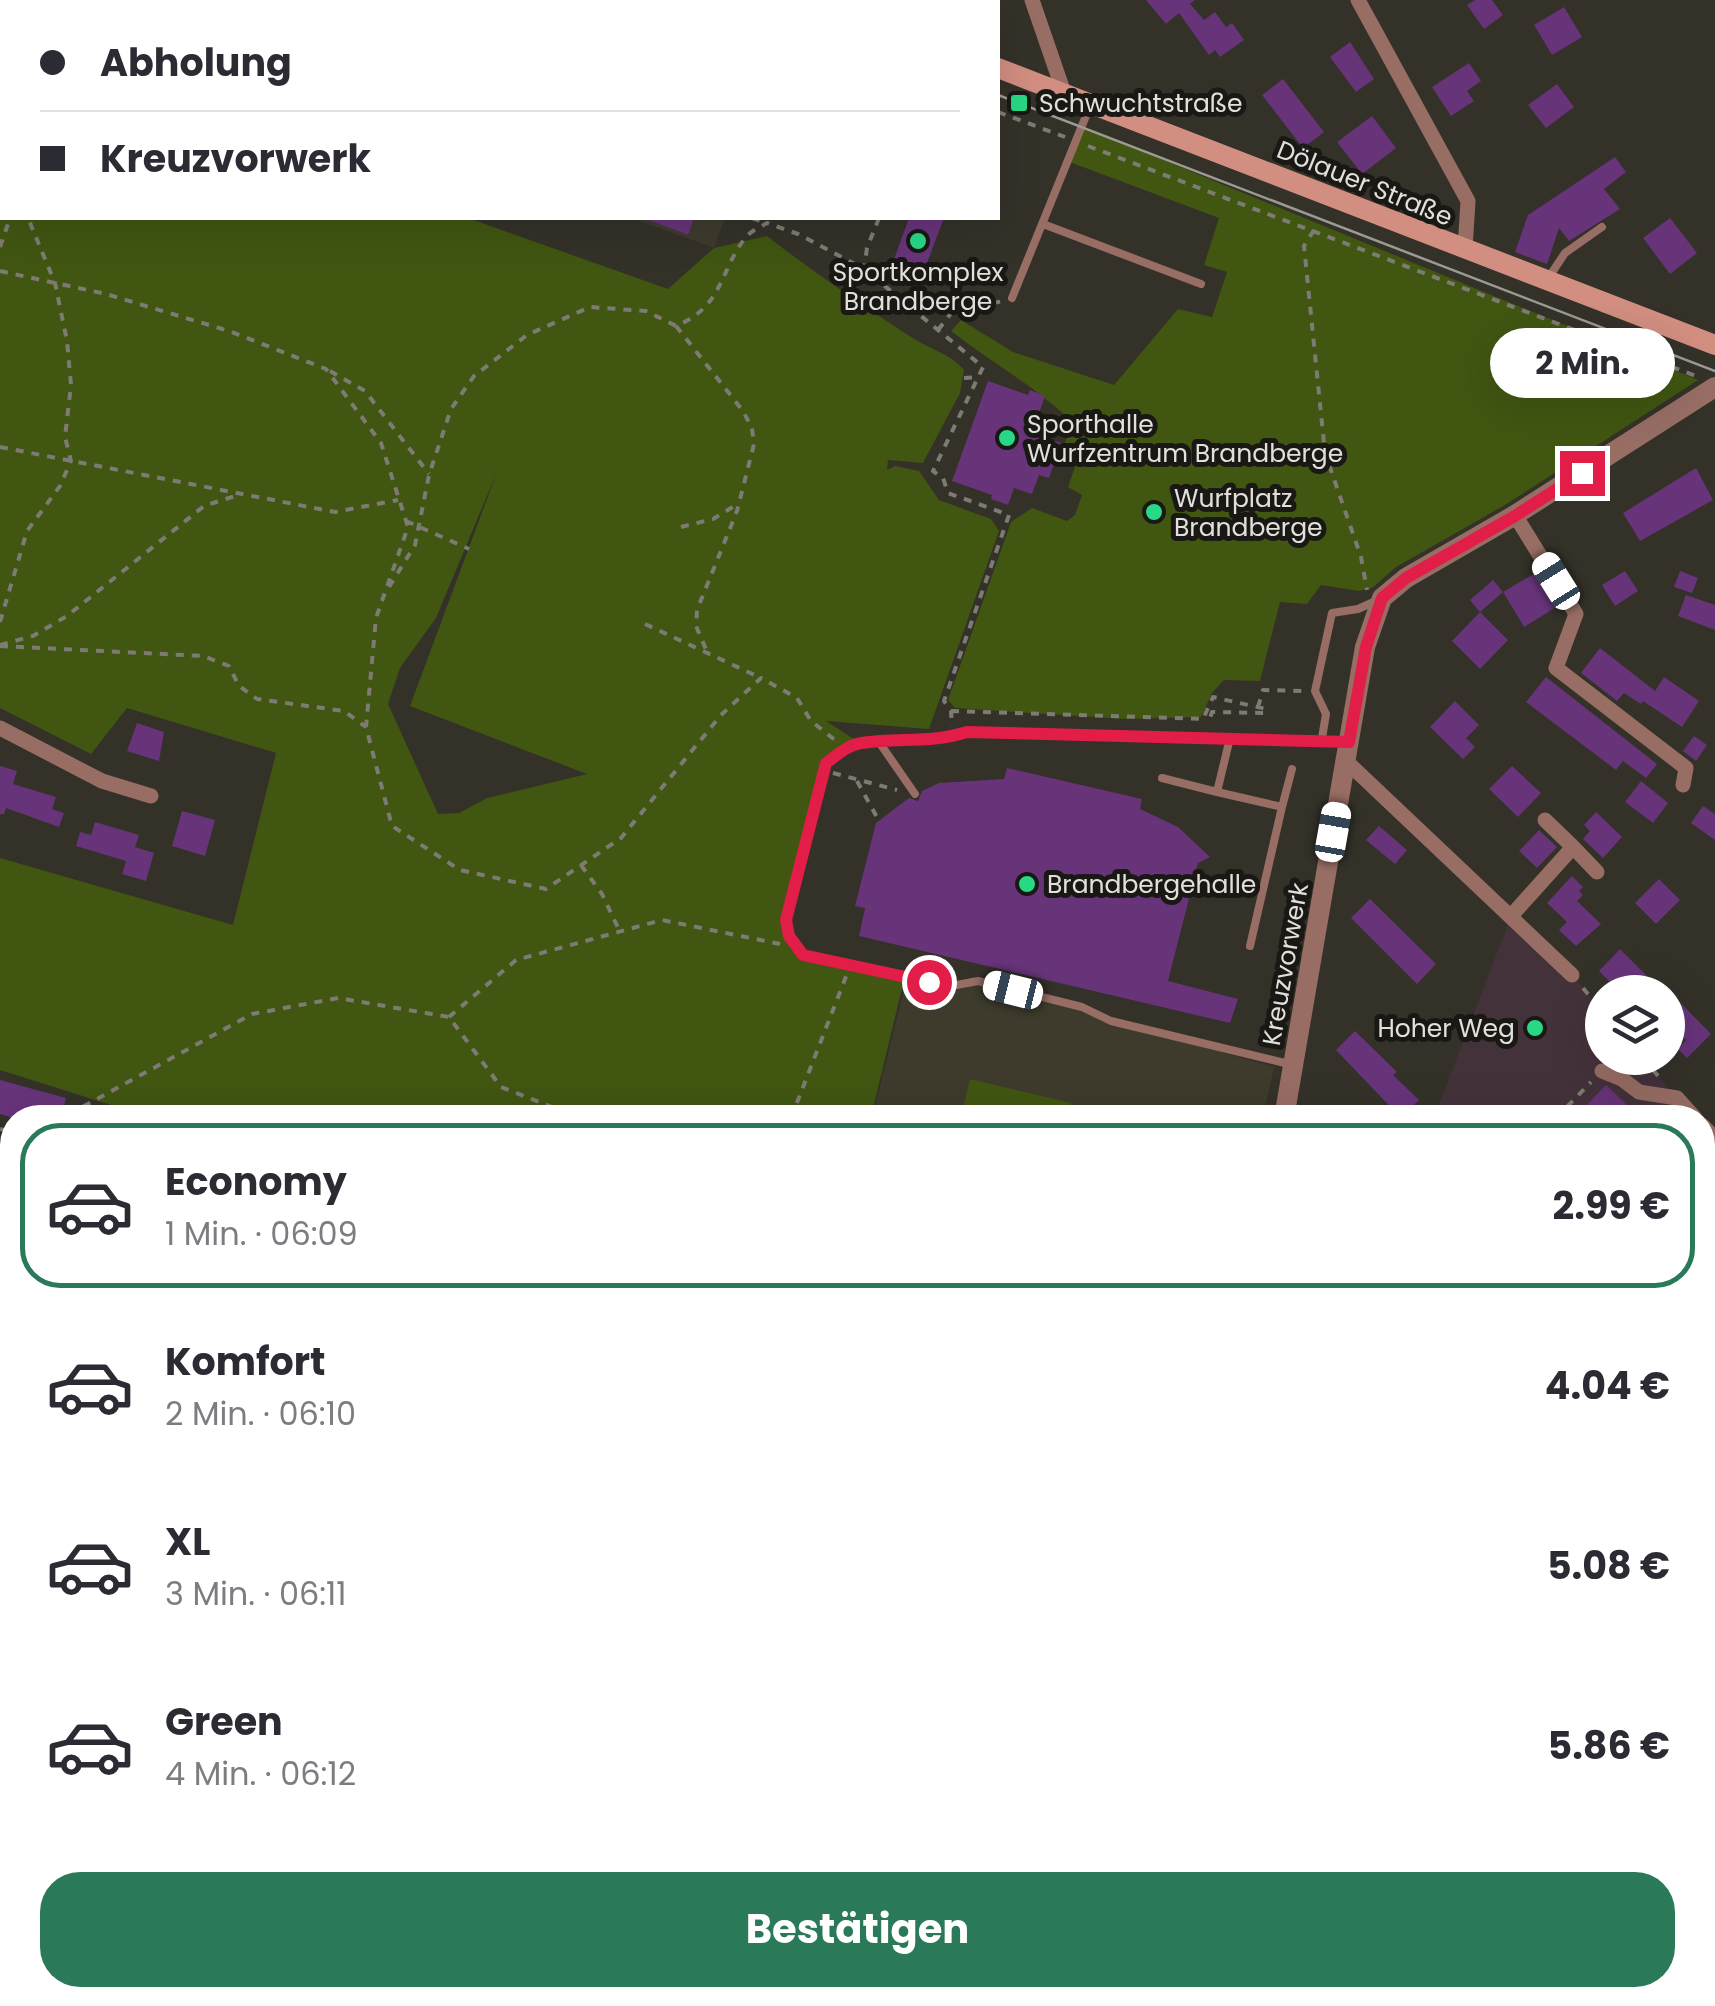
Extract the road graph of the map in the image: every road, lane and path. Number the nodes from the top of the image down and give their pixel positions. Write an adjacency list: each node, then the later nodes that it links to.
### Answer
1 (1032, 0): 4 (street)
2 (1358, 0): 17 (street)
3 (1000, 69): 4 (main road, Dölauer Straße)
4 (1063, 90): 5 (main road, Dölauer Straße)
5 (1092, 101): 7 (lane); 17 (main road, Dölauer Straße)
6 (1000, 113): 7 (path)
7 (1075, 141): 13 (lane); 15 (path)
8 (9, 220): 16 (path)
9 (29, 220): 21 (path)
10 (758, 220): 12 (path)
11 (878, 220): 18 (path)
12 (767, 223): 18 (path); 24 (path)
13 (1043, 224): 22 (lane); 23 (lane)
14 (1602, 227): 20 (lane)
15 (1314, 230): 30 (path); 45 (path)
16 (0, 247)
17 (1465, 249): 20 (main road, Dölauer Straße)
18 (864, 269): 25 (path)
19 (0, 272): 21 (path)
20 (1547, 281): 26 (main road, Dölauer Straße)
21 (55, 283): 27 (path); 32 (path)
22 (1201, 284)
23 (1012, 298): 25 (path)
24 (676, 326): 35 (path); 38 (path)
25 (938, 330): 28 (path)
26 (1715, 346)
27 (326, 369): 35 (path); 37 (path)
28 (978, 377): 29 (path); 34 (path)
29 (964, 378)
30 (1711, 384): 39 (street)
31 (0, 447): 32 (path)
32 (70, 460): 36 (path); 46 (path)
33 (925, 463): 34 (path)
34 (933, 471): 52 (path)
35 (430, 475): 41 (path)
36 (240, 494): 37 (path); 48 (path)
37 (399, 499): 40 (path)
38 (739, 502): 42 (path); 49 (path)
39 (1515, 516): 45 (street); 65 (street)
40 (406, 521): 41 (path); 44 (path)
41 (419, 525): 43 (path); 44 (path)
42 (682, 527)
43 (469, 549)
44 (384, 595): 53 (path)
45 (1382, 598): 51 (lane); 60 (street, Kreuzvorwerk)
46 (0, 622)
47 (645, 624): 49 (path)
48 (0, 646): 53 (path)
49 (708, 654): 50 (path)
50 (761, 678): 59 (path); 73 (path)
51 (1315, 691): 52 (path); 57 (lane)
52 (1258, 707): 55 (path)
53 (366, 726): 73 (path)
54 (0, 728): 68 (street)
55 (1204, 738): 56 (lane); 58 (lane)
56 (1230, 738): 57 (lane); 66 (lane)
57 (1322, 738): 60 (lane)
58 (879, 742): 59 (lane); 67 (lane)
59 (844, 749): 62 (lane)
60 (1347, 751): 75 (street); 83 (street, Kreuzvorwerk)
61 (1292, 769): 69 (lane)
62 (824, 770): 64 (path); 78 (lane)
63 (1162, 778): 66 (lane)
64 (856, 780): 67 (path); 70 (path)
65 (1683, 785)
66 (1217, 792): 69 (lane)
67 (915, 794)
68 (151, 796)
69 (1282, 807): 77 (lane)
70 (879, 820)
71 (1545, 820): 72 (street)
72 (1573, 848): 74 (street); 75 (street)
73 (581, 865): 76 (path)
74 (1597, 872)
75 (1511, 916): 80 (street)
76 (620, 932): 78 (path); 82 (path)
77 (1250, 946)
78 (795, 947): 79 (lane)
79 (850, 965): 83 (lane); 88 (path)
80 (1572, 975): 81 (path)
81 (1585, 991)
82 (449, 1017): 86 (path); 87 (path)
83 (1293, 1065): 89 (street, Kreuzvorwerk)
84 (1598, 1075): 90 (path)
85 (1612, 1075): 91 (street)
86 (86, 1105)
87 (547, 1105)
88 (796, 1105)
89 (1286, 1105)
90 (1569, 1105)
91 (1683, 1105)

